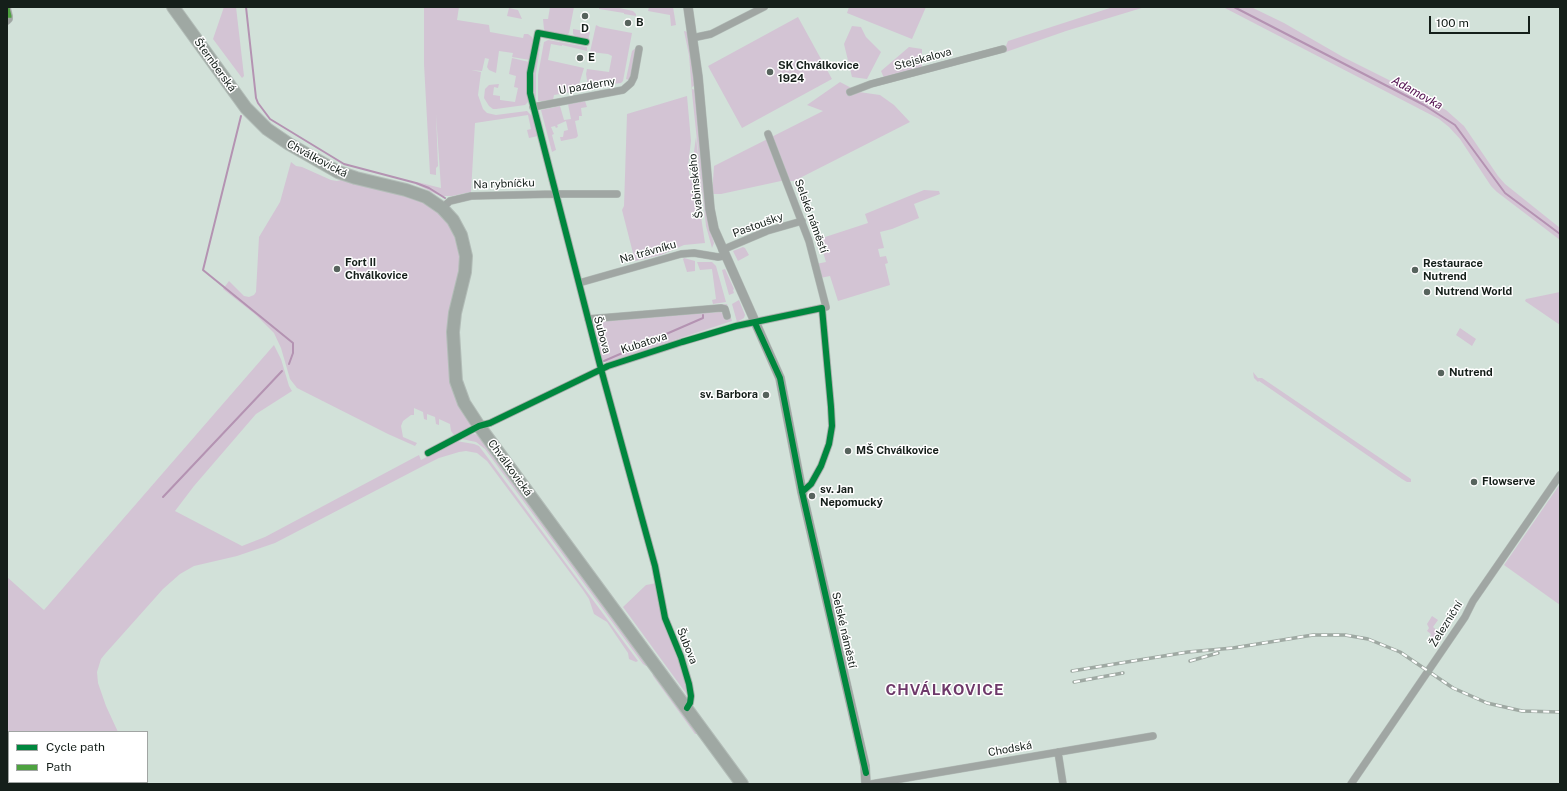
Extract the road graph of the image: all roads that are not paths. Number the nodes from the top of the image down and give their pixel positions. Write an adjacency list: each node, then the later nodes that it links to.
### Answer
1 (173, 7): 12 (main road, Šternberská)
2 (688, 7): 6 (street, Švabinského)
3 (764, 7): 6 (street)
4 (7, 8): 5 (street)
5 (7, 21)
6 (692, 38): 18 (street, Švabinského)
7 (586, 42): 11 (street, Šubova)
8 (639, 49): 11 (street, U pazderny)
9 (1003, 49): 10 (street, Stejskalova)
10 (850, 92)
11 (533, 107): 14 (street, Šubova)
12 (259, 123): 16 (main road, Chválkovická)
13 (768, 134): 17 (street, Selské náměstí)
14 (556, 194): 15 (street, Na rybníčku); 16 (street, Na rybníčku); 19 (street, Šubova)
15 (617, 194)
16 (442, 208): 25 (main road, Chválkovická)
17 (802, 221): 18 (street, Pastoušky); 20 (street, Selské náměstí)
18 (723, 253): 19 (street, Na trávníku); 23 (street, Švabinského)
19 (579, 283): 22 (street, Šubova)
20 (824, 307): 23 (street, Kubatova); 28 (street, Selské náměstí)
21 (727, 316): 22 (street)
22 (588, 320): 24 (street, Šubova)
23 (755, 323): 24 (street, Kubatova); 28 (street, Selské náměstí)
24 (601, 369): 25 (street, Kubatova); 29 (street, Šubova)
25 (479, 426): 26 (street, Kubatova); 29 (main road, Chválkovická)
26 (428, 453)
27 (1560, 475): 36 (street, Železniční)
28 (802, 492): 33 (street, Selské náměstí)
29 (687, 708): 32 (main road, Chválkovická)
30 (1153, 736): 31 (street, Chodská)
31 (1058, 752): 34 (street, Chodská); 35 (street)
32 (742, 784)
33 (866, 784)
34 (871, 784)
35 (1063, 784)
36 (1350, 784)

